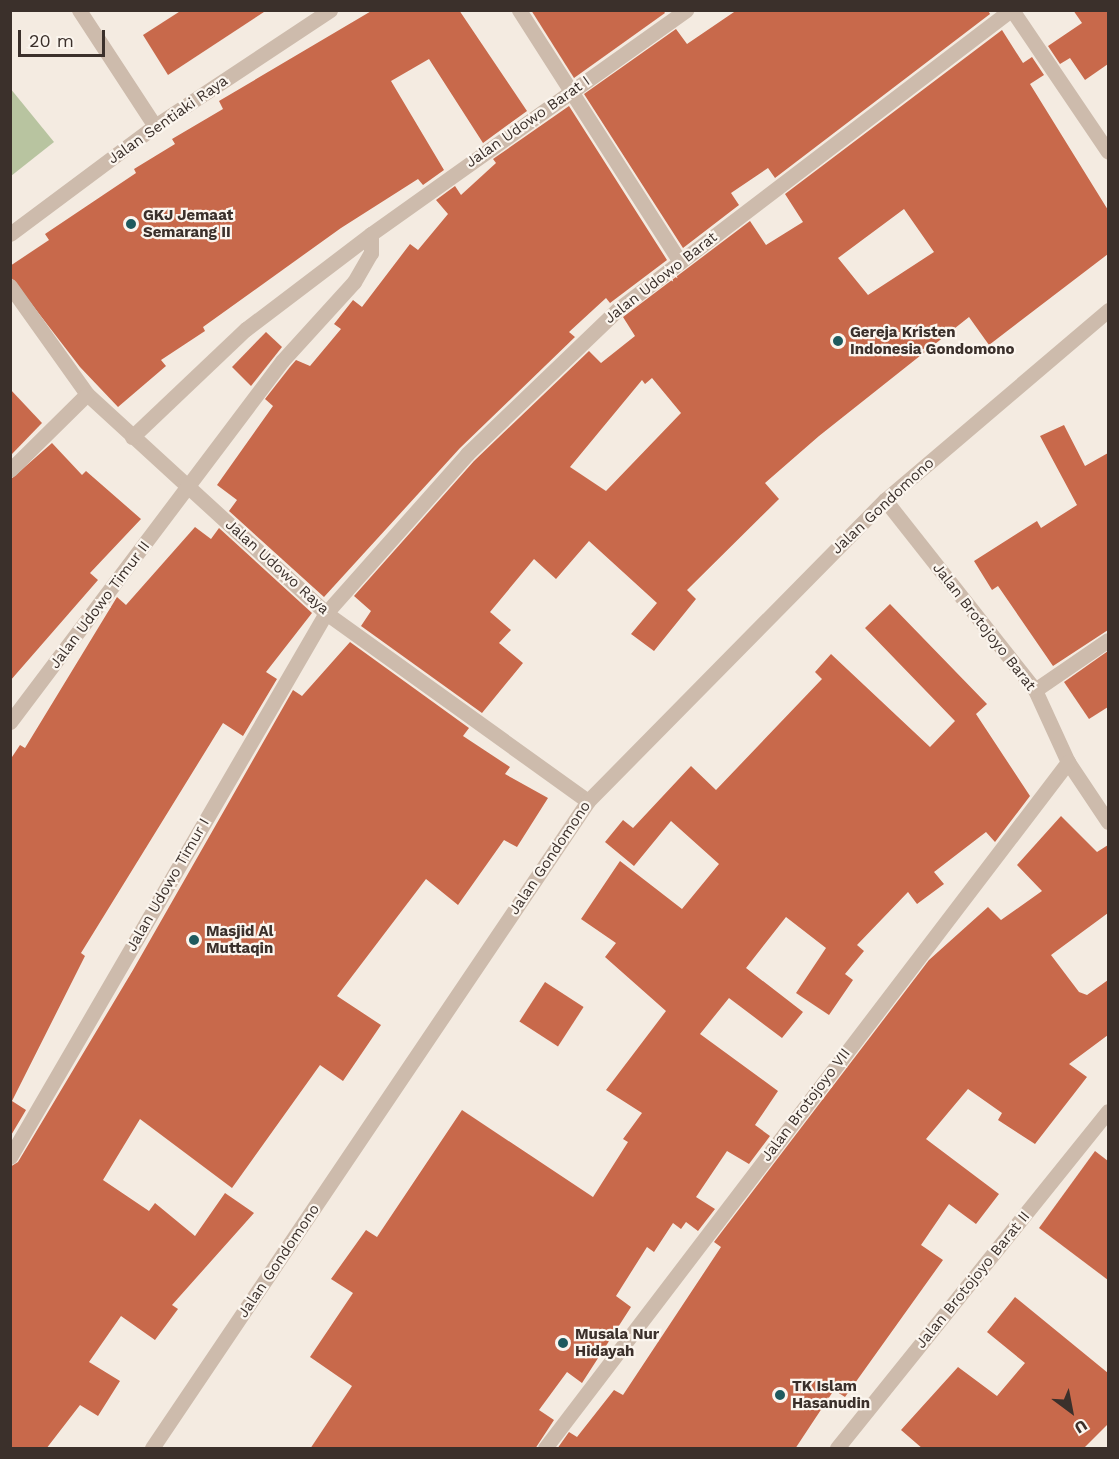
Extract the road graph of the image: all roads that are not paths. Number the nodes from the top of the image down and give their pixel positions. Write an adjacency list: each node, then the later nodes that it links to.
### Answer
1 (79, 10): 7 (street)
2 (330, 10): 7 (street, Jalan Sentiaki Raya)
3 (519, 10): 6 (street)
4 (686, 10): 6 (street, Jalan Udowo Barat I)
5 (1011, 10): 8 (street); 11 (street, Jalan Udowo Barat)
6 (573, 90): 10 (street, Jalan Udowo Barat I); 11 (street)
7 (155, 126): 9 (street, Jalan Sentiaki Raya)
8 (1108, 152)
9 (10, 234)
10 (371, 234): 15 (street, Jalan Udowo Barat I); 17 (street)
11 (680, 262): 19 (street, Jalan Udowo Barat)
12 (10, 286): 14 (street, Jalan Udowo Raya)
13 (1108, 310): 18 (street, Jalan Gondomono)
14 (87, 393): 15 (street, Jalan Udowo Raya); 16 (street)
15 (132, 437): 17 (street, Jalan Udowo Raya)
16 (10, 470)
17 (188, 487): 19 (street, Jalan Udowo Raya); 22 (street, Jalan Udowo Timur II)
18 (885, 501): 21 (street, Jalan Brotojoyo Barat); 24 (street, Jalan Gondomono)
19 (326, 613): 24 (street, Jalan Udowo Raya); 27 (street, Jalan Udowo Timur I)
20 (1108, 640): 21 (street)
21 (1035, 690): 23 (street, Jalan Brotojoyo Barat)
22 (10, 722)
23 (1068, 762): 25 (street, Jalan Brotojoyo Barat); 29 (street, Jalan Brotojoyo VII)
24 (588, 801): 28 (street, Jalan Gondomono)
25 (1108, 822)
26 (1108, 1111): 30 (street, Jalan Brotojoyo Barat II)
27 (10, 1157)
28 (152, 1449)
29 (545, 1449)
30 (837, 1449)

